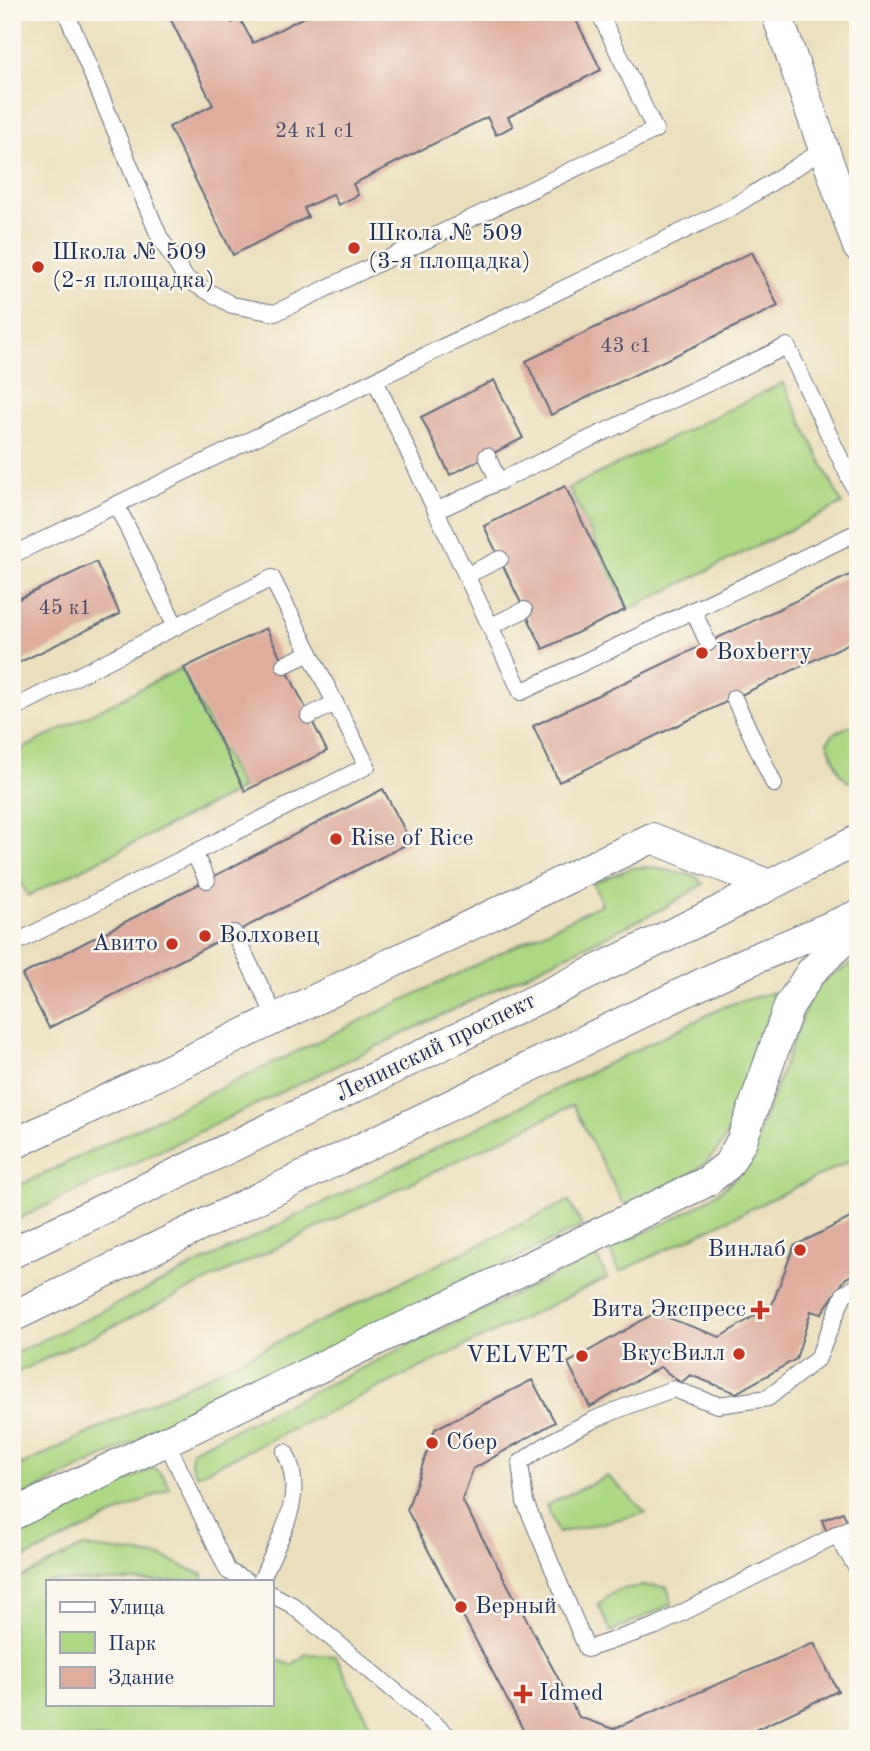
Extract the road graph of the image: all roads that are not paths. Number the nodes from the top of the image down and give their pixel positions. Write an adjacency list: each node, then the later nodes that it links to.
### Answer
1 (66, 12): 2 (lane)
2 (599, 12)
3 (775, 12): 4 (street)
4 (823, 150): 5 (street); 6 (lane)
5 (858, 247)
6 (376, 382): 10 (lane); 11 (lane)
7 (487, 456): 8 (lane)
8 (499, 482): 9 (lane); 11 (lane)
9 (858, 496)
10 (117, 506): 13 (lane); 19 (lane)
11 (436, 511): 15 (lane)
12 (858, 532): 17 (lane)
13 (12, 555)
14 (500, 559): 15 (lane)
15 (467, 575): 18 (lane)
16 (524, 610): 18 (lane)
17 (693, 610): 18 (lane); 20 (lane)
18 (491, 626)
19 (176, 627): 21 (lane); 25 (lane)
20 (708, 643)
21 (310, 653): 22 (lane); 24 (lane)
22 (284, 665)
23 (734, 698): 27 (lane)
24 (335, 703): 26 (lane); 29 (lane)
25 (12, 709)
26 (309, 716)
27 (774, 784)
28 (858, 840): 31 (street, Ленинский проспект)
29 (194, 853): 30 (lane); 34 (lane)
30 (207, 880)
31 (769, 885): 36 (street); 38 (street, Ленинский проспект)
32 (858, 915): 40 (street)
33 (858, 926): 41 (street)
34 (12, 927)
35 (234, 933): 36 (lane)
36 (276, 1018): 37 (street)
37 (12, 1145)
38 (12, 1253)
39 (858, 1286): 45 (lane)
40 (12, 1317)
41 (166, 1441): 43 (street); 47 (lane)
42 (285, 1452): 48 (lane)
43 (12, 1515)
44 (858, 1524): 45 (lane)
45 (836, 1534): 46 (lane)
46 (858, 1570)
47 (245, 1580)
48 (261, 1580)
49 (273, 1595): 50 (lane)
50 (452, 1739)

